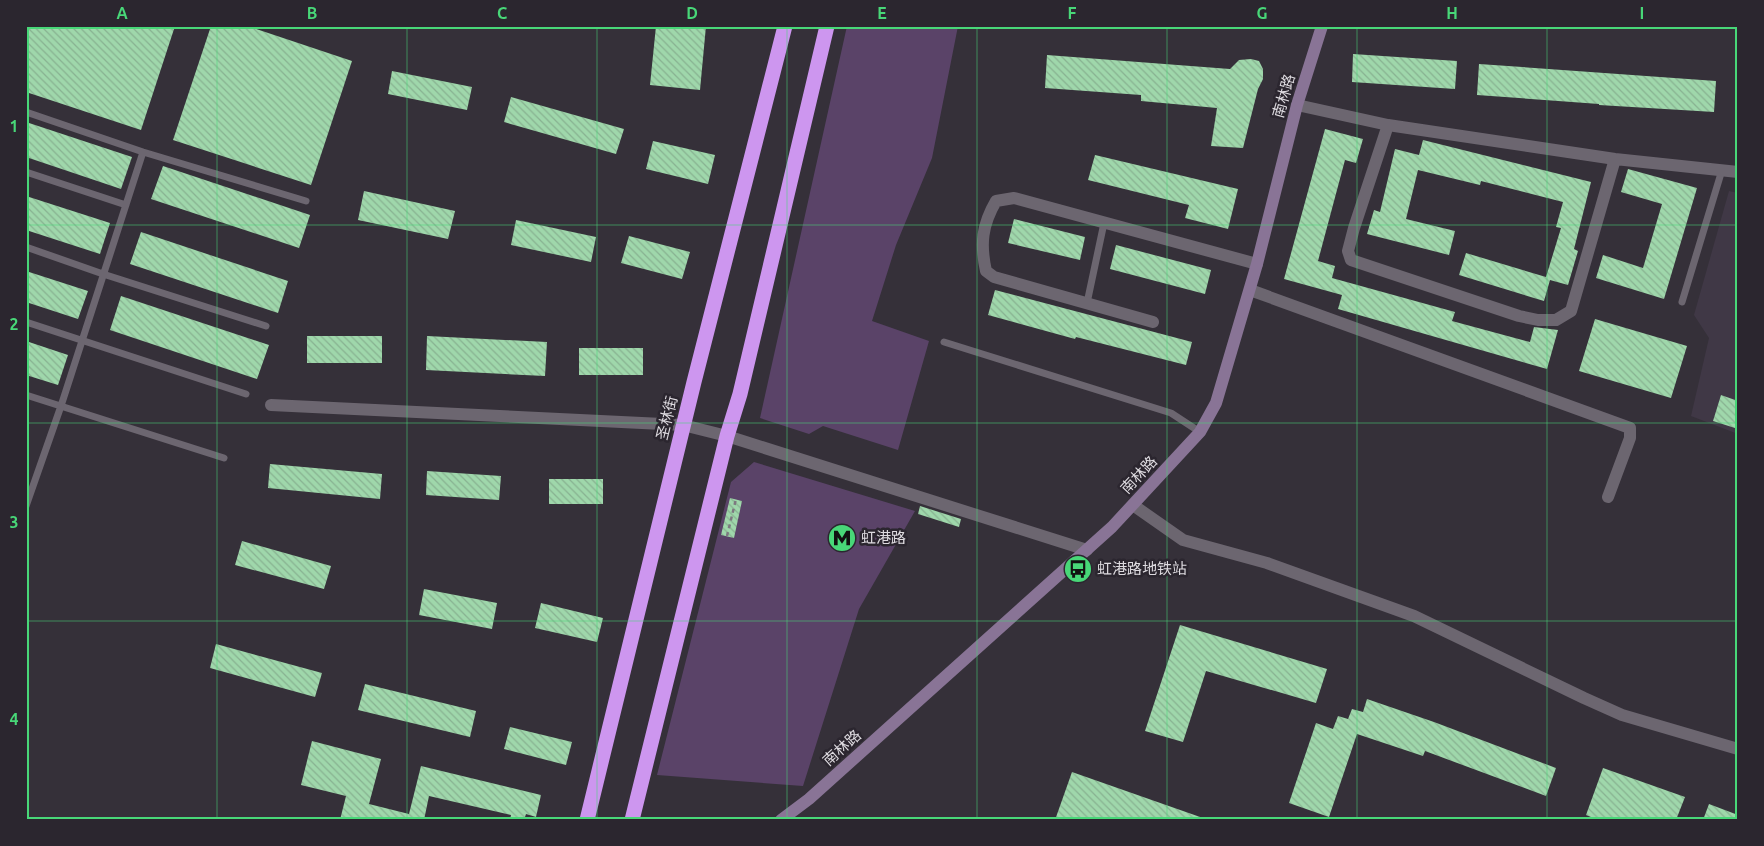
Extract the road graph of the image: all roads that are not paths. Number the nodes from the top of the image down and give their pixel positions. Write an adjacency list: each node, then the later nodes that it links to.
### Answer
1 (785, 26): 30 (highway, 圣林街)
2 (827, 26): 32 (highway)
3 (1322, 26): 4 (street, 南林路)
4 (1297, 105): 6 (street); 16 (street, 南林路)
5 (26, 112): 7 (lane)
6 (1388, 125): 8 (street); 8 (street)
7 (143, 152): 12 (lane); 13 (lane)
8 (1615, 159): 9 (street)
9 (1722, 170): 11 (street); 19 (lane)
10 (26, 172): 13 (lane)
11 (1738, 172)
12 (306, 201)
13 (126, 205): 17 (lane)
14 (1104, 223): 16 (street); 20 (lane); 20 (street)
15 (26, 247): 17 (lane)
16 (1258, 264): 18 (street, 南林路)
17 (104, 274): 23 (lane); 24 (lane)
18 (1250, 290): 31 (street, 南林路); 34 (street)
19 (1682, 302)
20 (1087, 303): 22 (street)
21 (26, 322): 24 (lane)
22 (1153, 322)
23 (266, 326)
24 (82, 340): 26 (lane); 29 (lane)
25 (944, 342): 31 (lane)
26 (246, 394)
27 (26, 395): 29 (lane)
28 (271, 405): 30 (street)
29 (61, 406): 33 (lane); 36 (lane)
30 (683, 425): 32 (street); 39 (highway, 圣林街)
31 (1200, 432): 35 (street, 南林路)
32 (727, 436): 37 (street); 40 (highway)
33 (224, 458)
34 (1608, 497)
35 (1133, 505): 37 (street, 南林路); 38 (street)
36 (26, 506)
37 (1087, 550): 41 (street, 南林路)
38 (1738, 749)
39 (587, 820)
40 (632, 820)
41 (782, 820)

